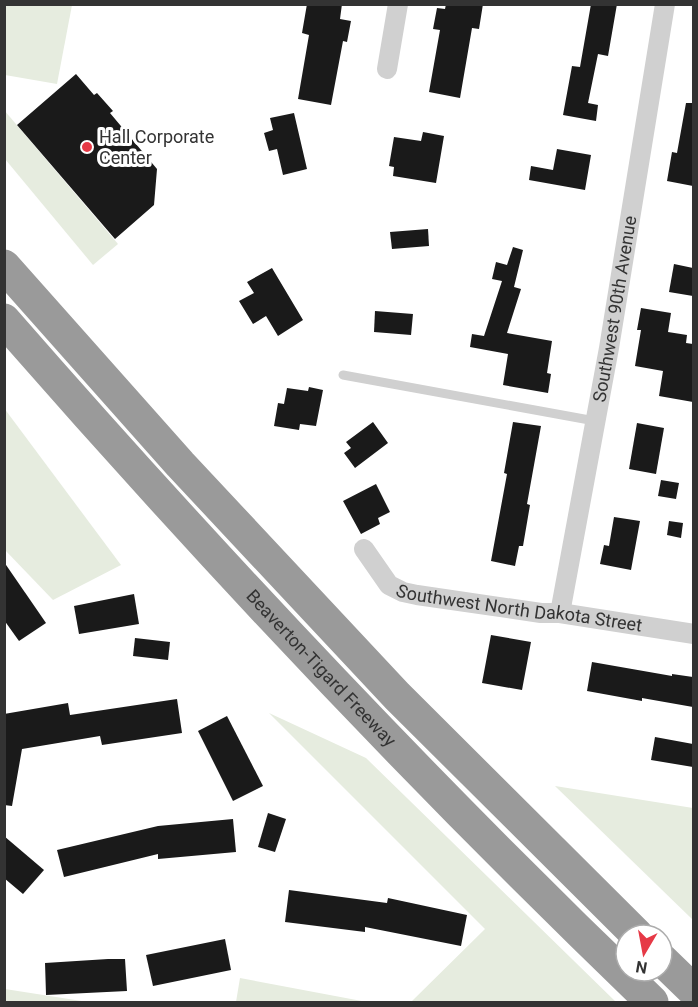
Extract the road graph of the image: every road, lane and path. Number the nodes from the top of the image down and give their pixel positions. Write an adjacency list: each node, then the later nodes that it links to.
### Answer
1 (398, 4): 3 (street)
2 (665, 4): 7 (street, Southwest 90th Avenue)
3 (387, 69)
4 (4, 266): 11 (highway, Beaverton-Tigard Freeway)
5 (4, 320): 14 (highway, Beaverton-Tigard Freeway)
6 (343, 375): 7 (lane)
7 (595, 421): 9 (street, Southwest 90th Avenue)
8 (364, 549): 9 (street, Southwest North Dakota Street)
9 (560, 612): 10 (street, Southwest North Dakota Street)
10 (693, 634)
11 (625, 923)
12 (674, 972): 13 (highway)
13 (693, 991)
14 (652, 1002)

